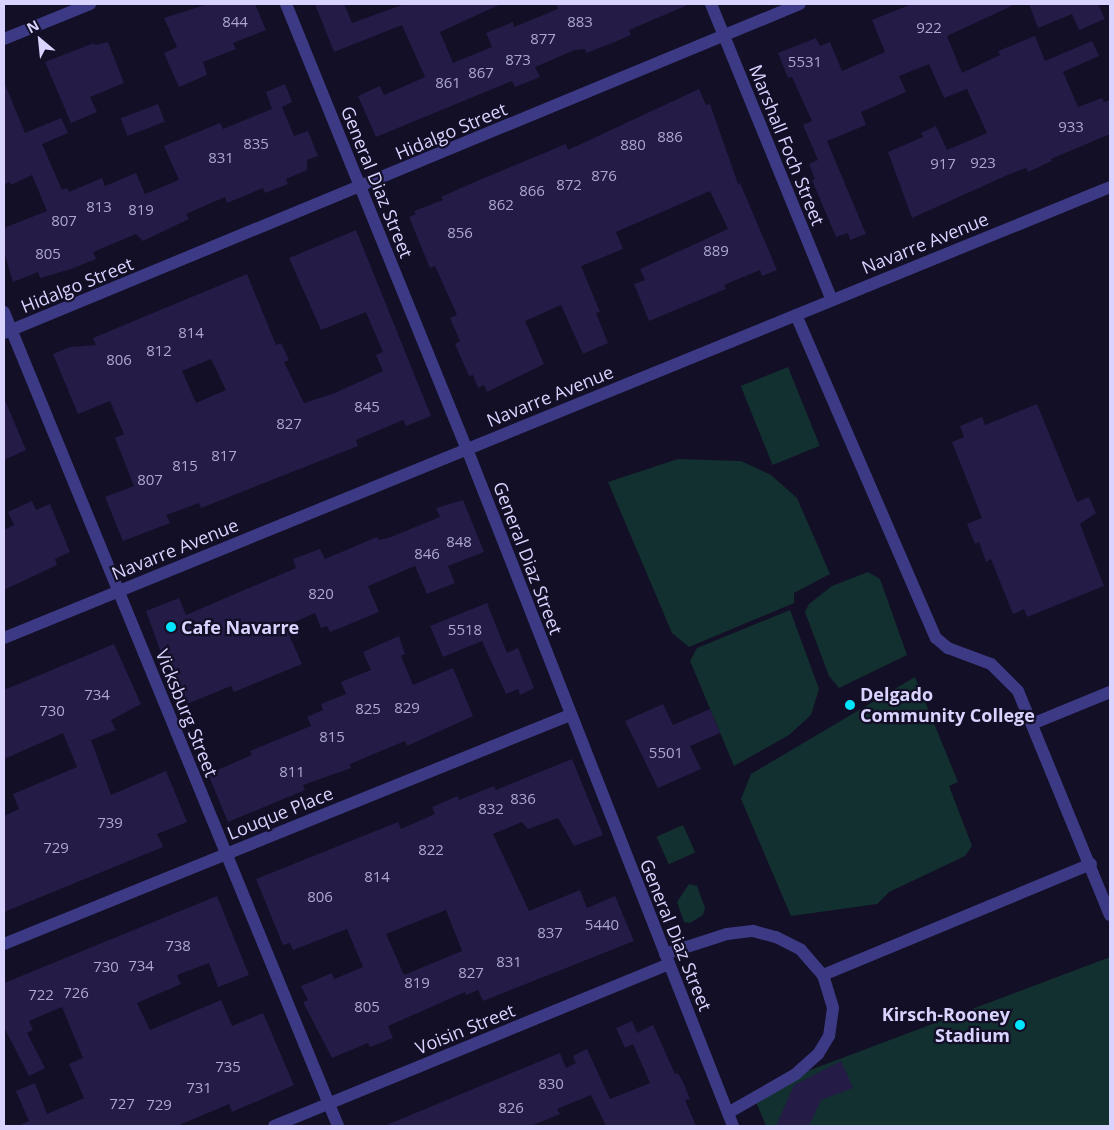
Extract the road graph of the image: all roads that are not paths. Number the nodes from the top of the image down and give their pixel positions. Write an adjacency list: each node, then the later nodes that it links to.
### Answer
1 (90, 4): 6 (street)
2 (286, 4): 8 (street, General Diaz Street)
3 (711, 4): 5 (street, Marshall Foch Street)
4 (800, 4): 5 (street, Hidalgo Street)
5 (723, 35): 8 (street, Hidalgo Street); 9 (street, Marshall Foch Street)
6 (4, 39)
7 (1110, 187): 9 (street, Navarre Avenue)
8 (361, 188): 12 (street, Hidalgo Street); 13 (street, General Diaz Street)
9 (832, 300): 11 (street, Navarre Avenue)
10 (4, 312): 12 (street, Vicksburg Street)
11 (796, 315): 13 (street, Navarre Avenue); 18 (street)
12 (8, 332): 14 (street, Vicksburg Street)
13 (467, 449): 14 (street, Navarre Avenue); 17 (street, General Diaz Street)
14 (118, 592): 15 (street, Navarre Avenue); 19 (street, Vicksburg Street)
15 (4, 638)
16 (1110, 692): 18 (street)
17 (570, 715): 19 (street, Louque Place); 23 (street, General Diaz Street)
18 (1032, 724): 20 (street)
19 (226, 854): 22 (street, Louque Place); 25 (street, Vicksburg Street)
20 (1091, 864): 21 (street); 24 (street)
21 (1110, 915)
22 (4, 944)
23 (667, 959): 24 (street, Voisin Street); 25 (street, Voisin Street); 26 (street, General Diaz Street)
24 (823, 975): 26 (street)
25 (329, 1104): 27 (street, Voisin Street); 28 (street, Vicksburg Street)
26 (728, 1113): 29 (street, General Diaz Street)
27 (274, 1126)
28 (338, 1126)
29 (734, 1126)

